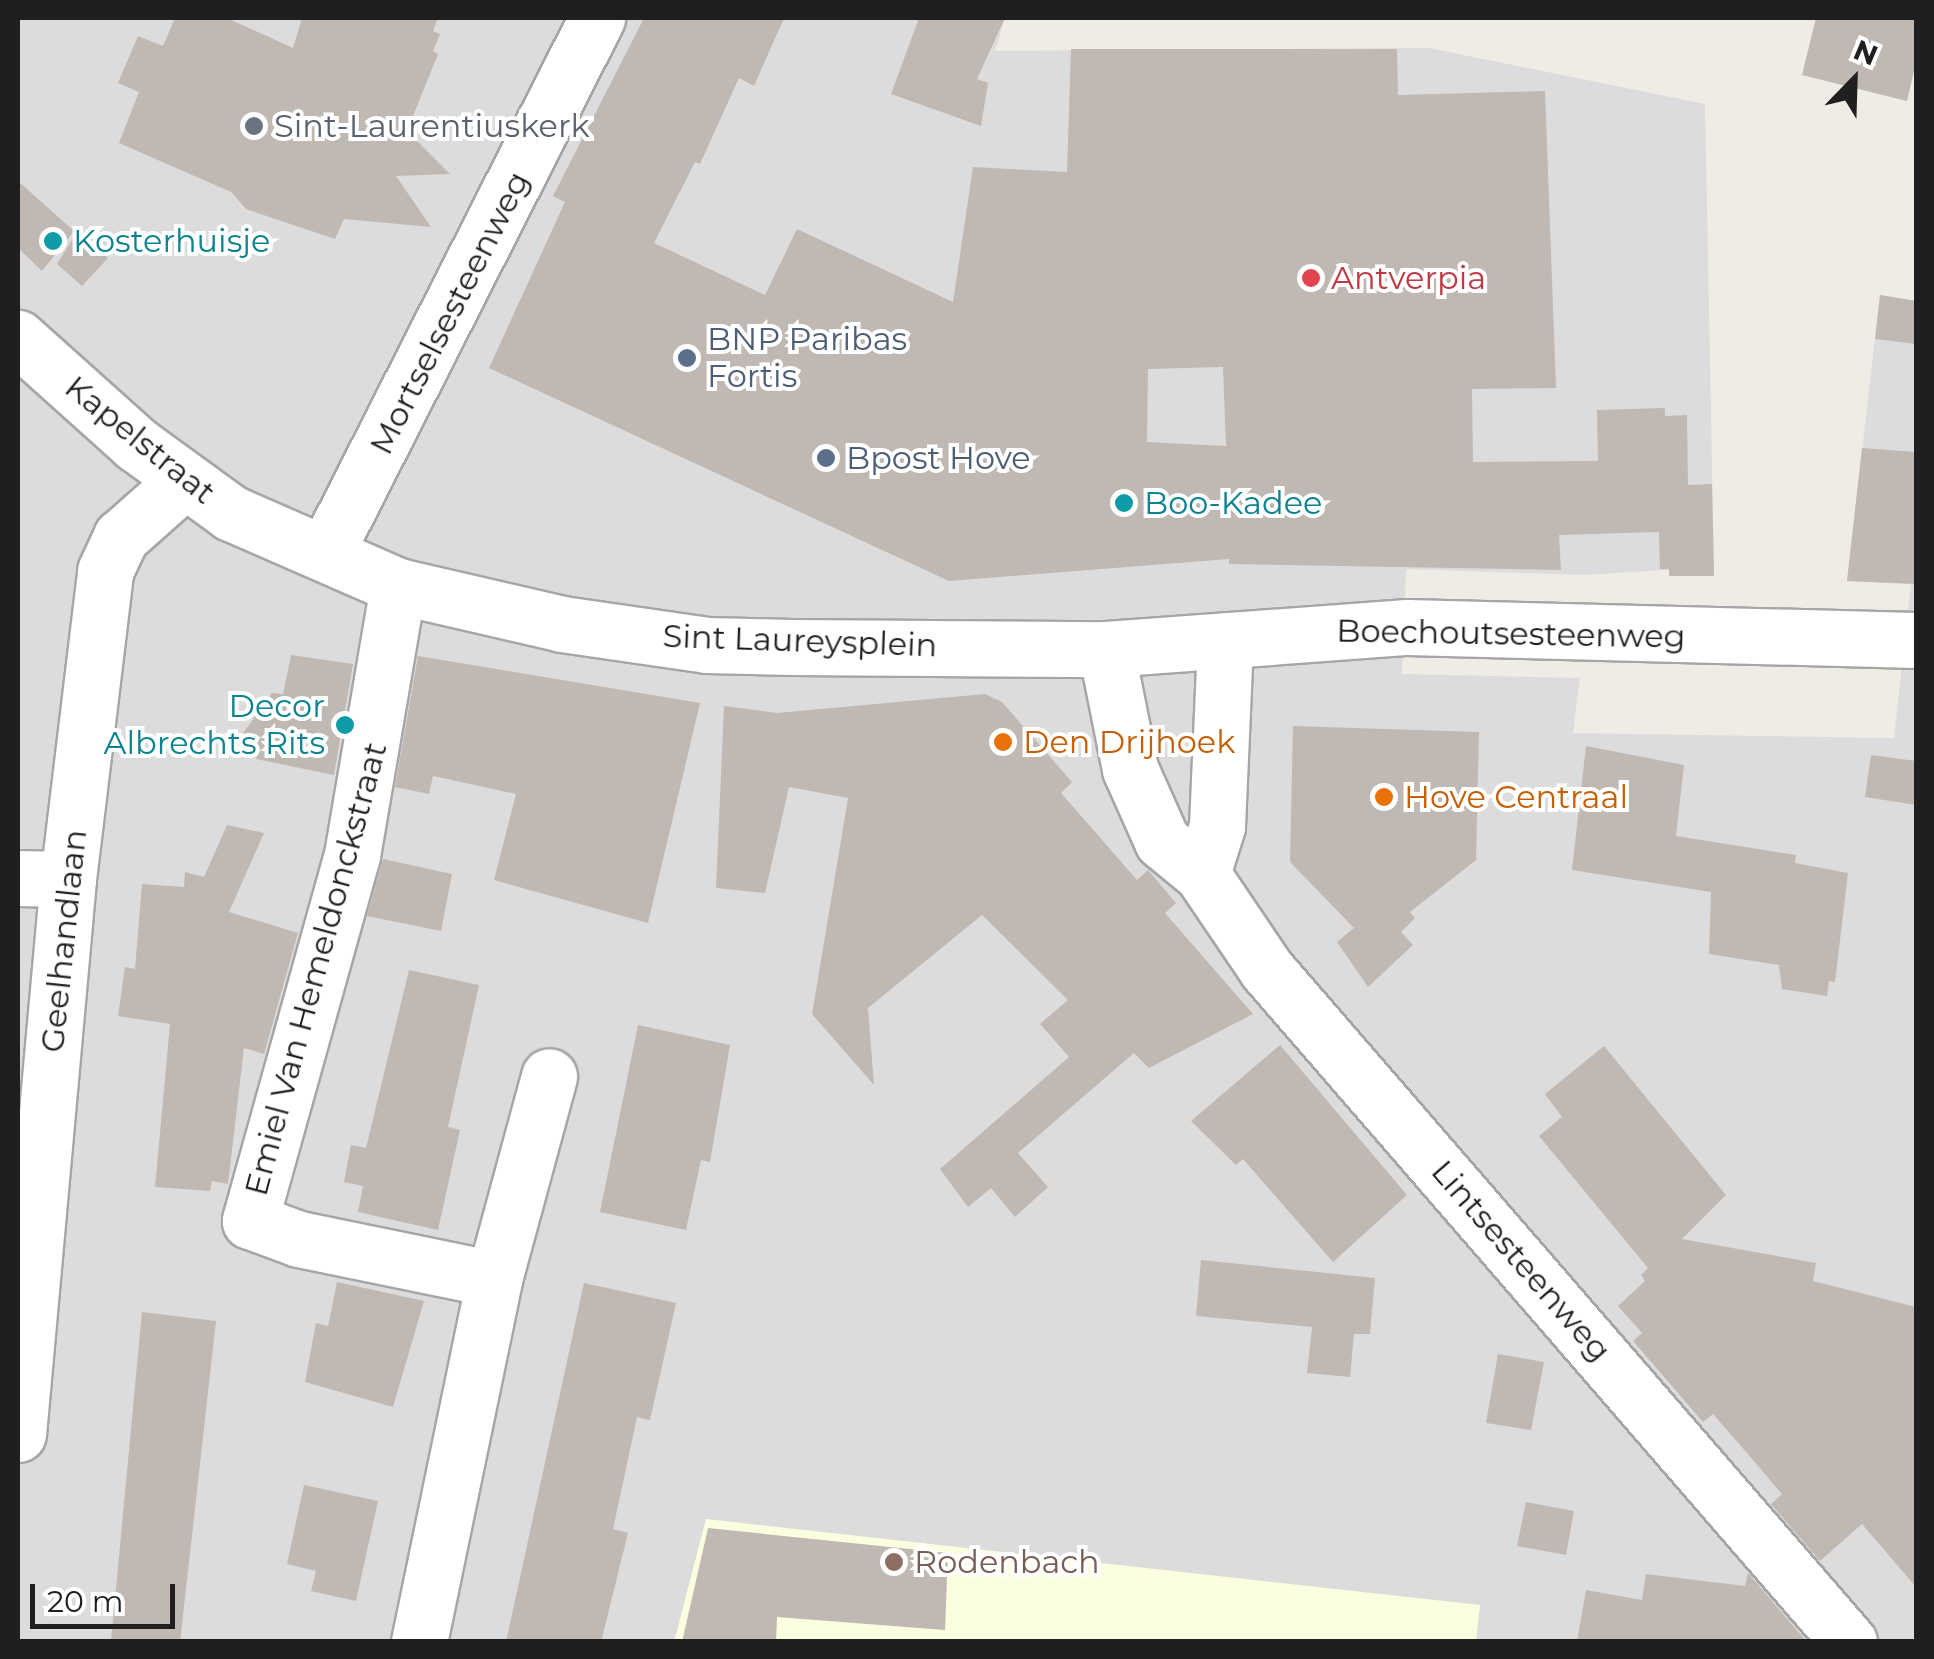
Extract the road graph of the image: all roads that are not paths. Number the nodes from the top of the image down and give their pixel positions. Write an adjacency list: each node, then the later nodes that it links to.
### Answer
1 (597, 18): 4 (street, Mortselsesteenweg)
2 (18, 338): 3 (street, Kapelstraat)
3 (184, 481): 4 (street, Kapelstraat); 10 (street, Geelhandlaan)
4 (326, 552): 5 (street, Sint Laureysplein)
5 (398, 586): 8 (street, Sint Laureysplein); 12 (street, Emiel Van Hemeldonckstraat)
6 (1225, 640): 7 (street, Boechoutsesteenweg); 8 (street, Boechoutsesteenweg); 9 (street)
7 (1916, 640)
8 (1106, 649): 9 (street, Lintsesteenweg)
9 (1202, 874): 15 (street, Lintsesteenweg)
10 (43, 879): 13 (street, Geelhandlaan)
11 (549, 1076): 12 (street)
12 (494, 1279): 14 (street)
13 (18, 1434)
14 (420, 1642)
15 (1849, 1642)

